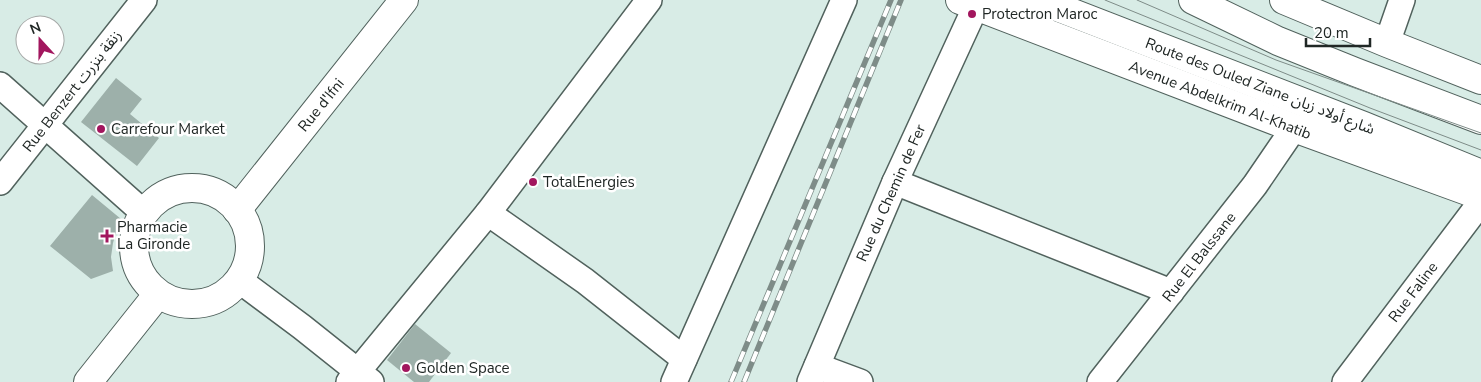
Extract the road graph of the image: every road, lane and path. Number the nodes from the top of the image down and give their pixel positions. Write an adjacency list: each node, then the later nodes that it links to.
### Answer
1 (144, 0): 14 (street, Rue Benzert زنقة بنزرت)
2 (404, 0): 21 (main road, Rue d'Ifni)
3 (649, 0): 23 (street)
4 (844, 0): 27 (street)
5 (1193, 0): 13 (main road)
6 (1284, 0): 10 (main road)
7 (1402, 0): 10 (street)
8 (1041, 1): 9 (main road); 16 (main road, Route des Ouled Ziane شارع أولاد زيان)
9 (968, 3): 15 (main road, Avenue Abdelkrim Al-Khatib); 18 (street, Rue du Chemin de Fer)
10 (1387, 43): 11 (main road)
11 (1481, 80)
12 (0, 85): 14 (street)
13 (1481, 120)
14 (46, 124): 17 (street, Rue Benzert زنقة بنزرت); 22 (street)
15 (1294, 128): 19 (main road, Avenue Abdelkrim Al-Khatib); 25 (street, Rue El Balssane)
16 (1481, 174)
17 (0, 182)
18 (894, 182): 25 (street); 28 (street, Rue du Chemin de Fer)
19 (1481, 196)
20 (1481, 202): 34 (street, Rue Faline)
21 (237, 210): 22 (main road); 24 (main road)
22 (144, 213): 26 (main road)
23 (488, 213): 27 (street); 29 (street)
24 (240, 280): 26 (main road); 29 (street)
25 (1171, 292): 33 (street, Rue El Balssane)
26 (158, 294): 30 (main road)
27 (684, 359): 31 (street)
28 (814, 374): 32 (street)
29 (360, 378)
30 (88, 382)
31 (674, 382)
32 (860, 382)
33 (1100, 382)
34 (1345, 382)

